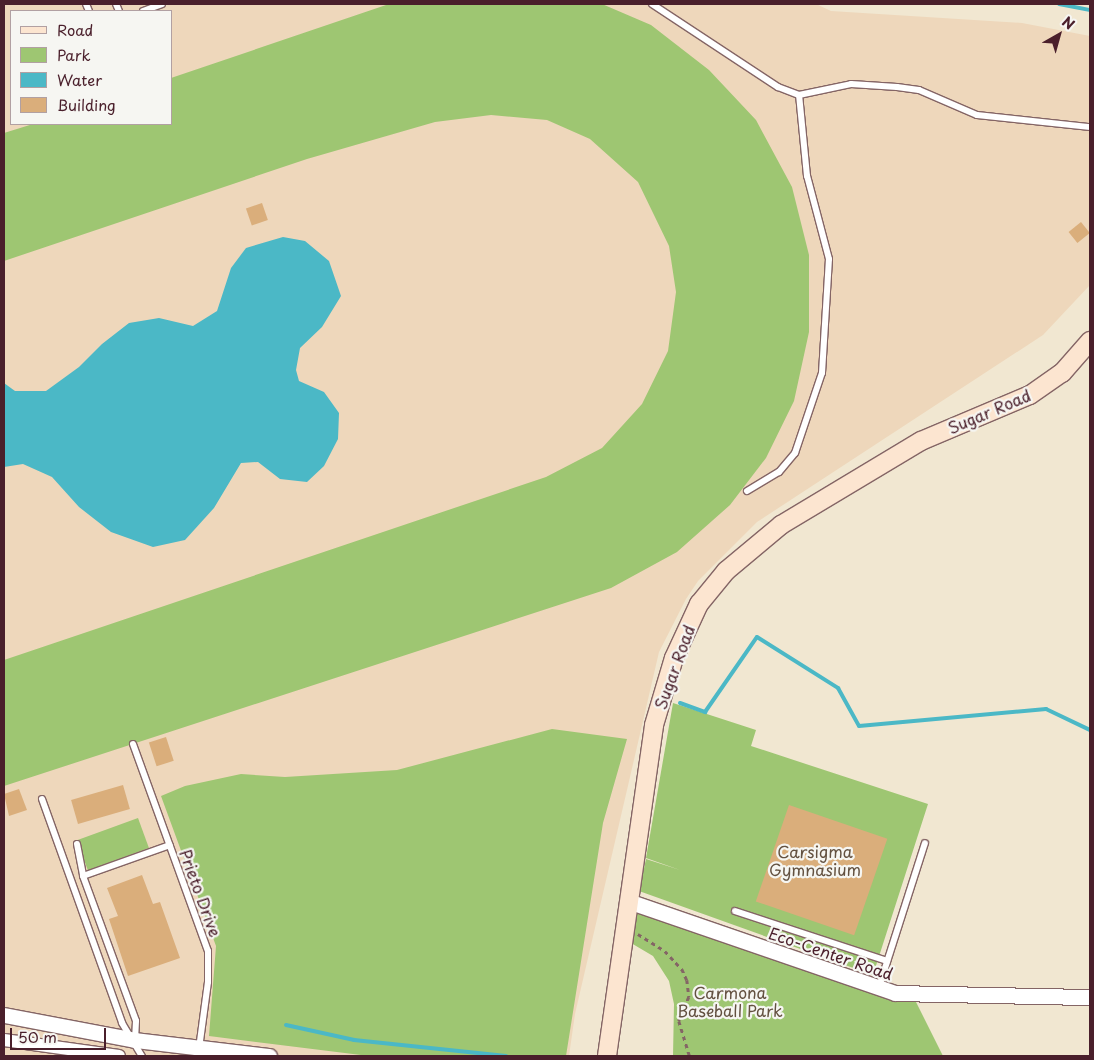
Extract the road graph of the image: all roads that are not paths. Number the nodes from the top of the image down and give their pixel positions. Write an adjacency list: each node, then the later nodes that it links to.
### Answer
1 (162, 4): 3 (lane)
2 (652, 4): 4 (lane)
3 (145, 10)
4 (799, 95): 5 (lane); 7 (lane)
5 (1090, 127)
6 (1090, 341): 14 (main road, Sugar Road)
7 (747, 491)
8 (133, 744): 12 (lane, Prieto Drive)
9 (42, 799): 21 (lane)
10 (925, 843): 16 (lane)
11 (77, 844): 13 (lane)
12 (170, 845): 13 (lane); 22 (lane, Prieto Drive)
13 (83, 876): 21 (lane)
14 (628, 901): 17 (street, Eco-Center Road); 26 (main road, Sugar Road)
15 (735, 911): 16 (lane)
16 (887, 961): 17 (lane)
17 (878, 987): 18 (street, Eco-Center Road)
18 (1090, 997)
19 (4, 1015): 21 (street)
20 (4, 1040): 23 (street)
21 (135, 1040): 22 (street); 24 (lane)
22 (198, 1052): 25 (street)
23 (119, 1056)
24 (142, 1056)
25 (269, 1056)
26 (607, 1056)

